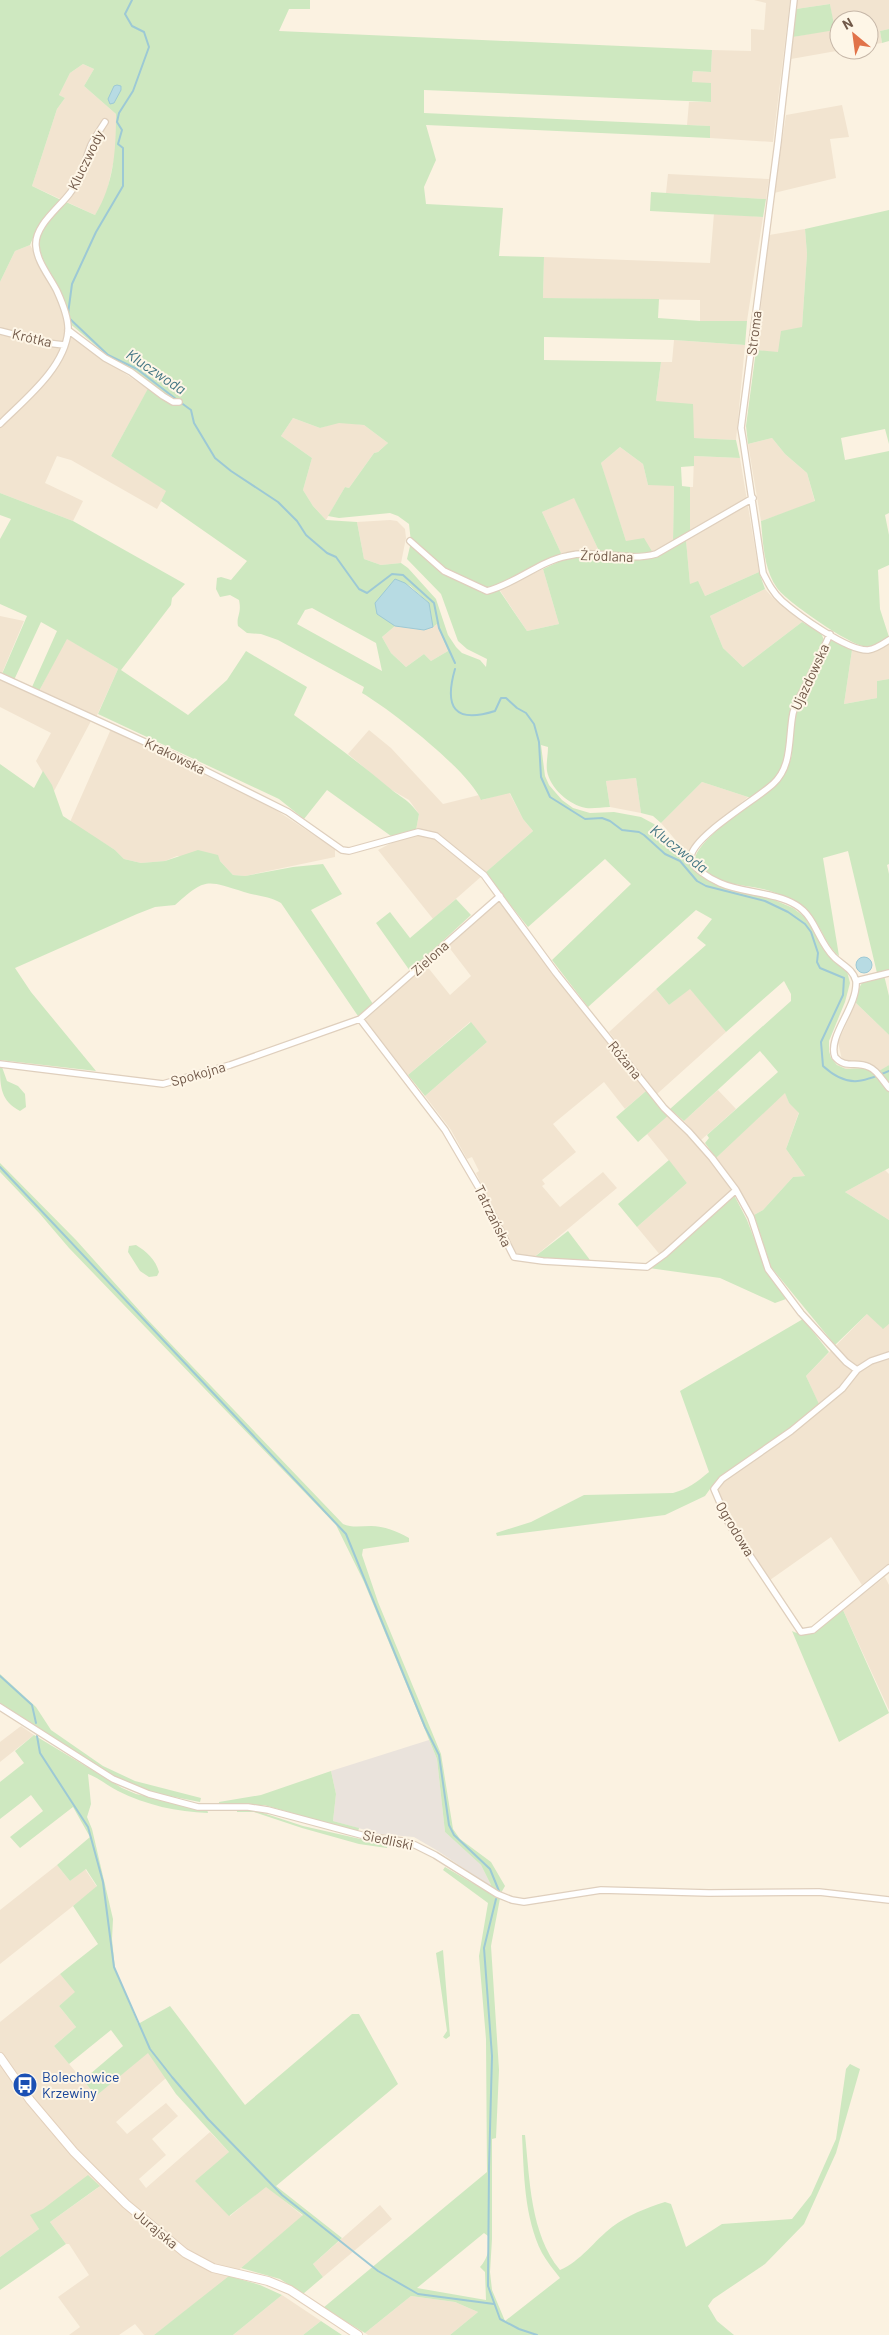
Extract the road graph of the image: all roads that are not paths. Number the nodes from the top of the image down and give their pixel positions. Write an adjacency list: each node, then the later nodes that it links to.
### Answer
1 (794, 0): 8 (street, Stroma)
2 (105, 122): 3 (street, Kluczwody)
3 (68, 330): 5 (street); 6 (street)
4 (0, 331): 5 (street, Krótka)
5 (64, 344): 7 (street)
6 (179, 402)
7 (0, 424)
8 (753, 498): 9 (street, Źródlana); 10 (street, Stroma)
9 (410, 541)
10 (830, 634): 11 (street); 16 (street, Ujazdowska)
11 (889, 640)
12 (0, 676): 13 (street, Krakowska)
13 (342, 850): 14 (street, Różana)
14 (500, 896): 17 (street, Zielona); 20 (street, Różana)
15 (889, 972): 16 (street)
16 (856, 981): 19 (street)
17 (360, 1019): 18 (street, Spokojna); 20 (street, Tatrzańska)
18 (0, 1064)
19 (889, 1088)
20 (736, 1190): 22 (street, Różana)
21 (889, 1355): 22 (street)
22 (857, 1370): 23 (street, Ogrodowa)
23 (889, 1568)
24 (0, 1707): 25 (street, Siedliski)
25 (889, 1900)
26 (0, 2057): 27 (street, Jurajska)
27 (358, 2335)

